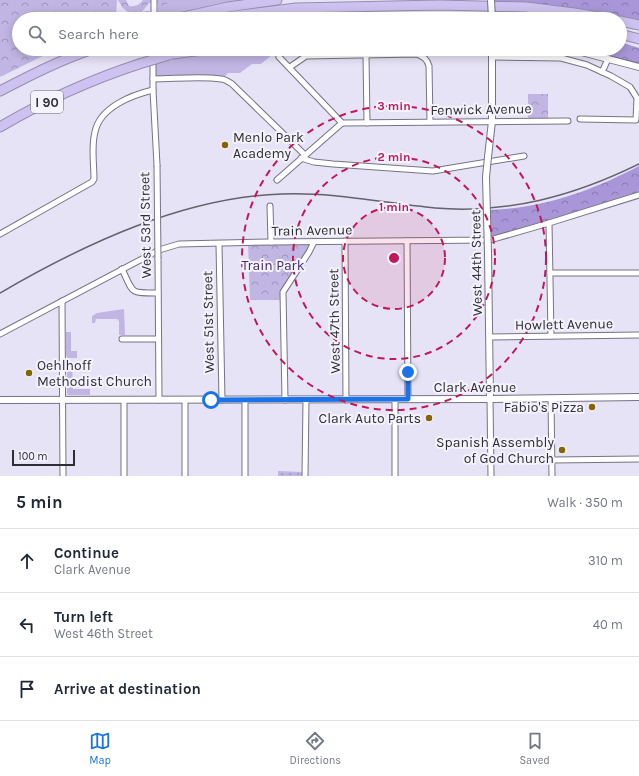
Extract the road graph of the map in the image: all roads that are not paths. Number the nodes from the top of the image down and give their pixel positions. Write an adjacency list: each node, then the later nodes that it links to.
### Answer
1 (154, 0): 4 (street)
2 (277, 0): 5 (highway)
3 (491, 0): 7 (street, bridge)
4 (154, 12)
5 (206, 12)
6 (265, 12): 8 (highway)
7 (492, 12)
8 (574, 12)
9 (627, 22): 10 (highway)
10 (639, 25)
11 (627, 36): 12 (highway)
12 (639, 39)
13 (72, 56): 20 (highway, I 90)
14 (154, 56): 27 (street, West 53rd Street)
15 (165, 56): 36 (highway, I 90, bridge)
16 (306, 56): 24 (street)
17 (366, 56): 35 (street)
18 (421, 56): 33 (street)
19 (600, 56): 23 (street)
20 (69, 57): 29 (highway, I 90)
21 (279, 57): 24 (street)
22 (492, 57): 26 (street); 32 (street, West 44th Street)
23 (608, 58): 25 (street); 26 (street)
24 (290, 67): 34 (street)
25 (639, 67)
26 (602, 72): 30 (street)
27 (154, 79): 28 (street, West 53rd Street); 38 (street)
28 (153, 90): 43 (street); 52 (street, West 53rd Street, bridge)
29 (0, 91)
30 (580, 119)
31 (568, 120): 32 (street, Fenwick Avenue)
32 (492, 121): 33 (street, Fenwick Avenue); 57 (street, West 44th Street, bridge)
33 (430, 122): 35 (street, Fenwick Avenue)
34 (342, 123): 35 (street, Fenwick Avenue); 38 (street)
35 (366, 123)
36 (0, 127)
37 (524, 156): 38 (street)
38 (303, 157): 39 (street)
39 (277, 180)
40 (639, 195): 42 (street, Train Avenue)
41 (270, 206): 46 (street)
42 (549, 224): 45 (street, Train Avenue); 50 (street)
43 (0, 234)
44 (345, 241): 45 (street, Train Avenue); 47 (street, Train Avenue); 73 (street, West 47th Street)
45 (407, 241): 62 (street)
46 (271, 242): 47 (street, Train Avenue); 48 (street, Train Avenue)
47 (314, 242): 71 (street)
48 (219, 244): 49 (street, Train Avenue); 69 (street, West 51st Street)
49 (122, 269): 52 (street); 53 (street, Train Avenue)
50 (550, 273): 51 (street); 56 (street)
51 (639, 273)
52 (158, 293): 59 (street, West 53rd Street)
53 (62, 301): 54 (street, Train Avenue); 65 (street)
54 (0, 334)
55 (639, 334): 56 (street, Howlett Avenue)
56 (551, 336): 57 (street, Howlett Avenue)
57 (490, 337): 63 (street, West 44th Street)
58 (122, 339): 59 (street)
59 (158, 339): 67 (street, West 53rd Street)
60 (639, 397): 61 (street, Clark Avenue)
61 (551, 398): 63 (street, Clark Avenue); 76 (street)
62 (408, 399): 63 (street, Clark Avenue); 74 (street, Clark Avenue)
63 (490, 399): 83 (street, West 44th Street)
64 (0, 400): 65 (street, Clark Avenue)
65 (63, 400): 66 (street, Clark Avenue); 77 (street)
66 (124, 400): 67 (street, Clark Avenue); 78 (street)
67 (159, 400): 68 (street, Clark Avenue)
68 (185, 400): 69 (street, Clark Avenue); 79 (street)
69 (222, 400): 70 (street, Clark Avenue)
70 (245, 400): 71 (street, Clark Avenue); 80 (street)
71 (284, 400): 72 (street, Clark Avenue)
72 (306, 400): 73 (street, Clark Avenue); 81 (street)
73 (346, 400): 74 (street, Clark Avenue)
74 (395, 400): 82 (street)
75 (639, 459): 76 (street)
76 (552, 460): 84 (street)
77 (63, 476)
78 (124, 476)
79 (185, 476)
80 (245, 476)
81 (305, 476)
82 (395, 476)
83 (491, 476)
84 (552, 476)

